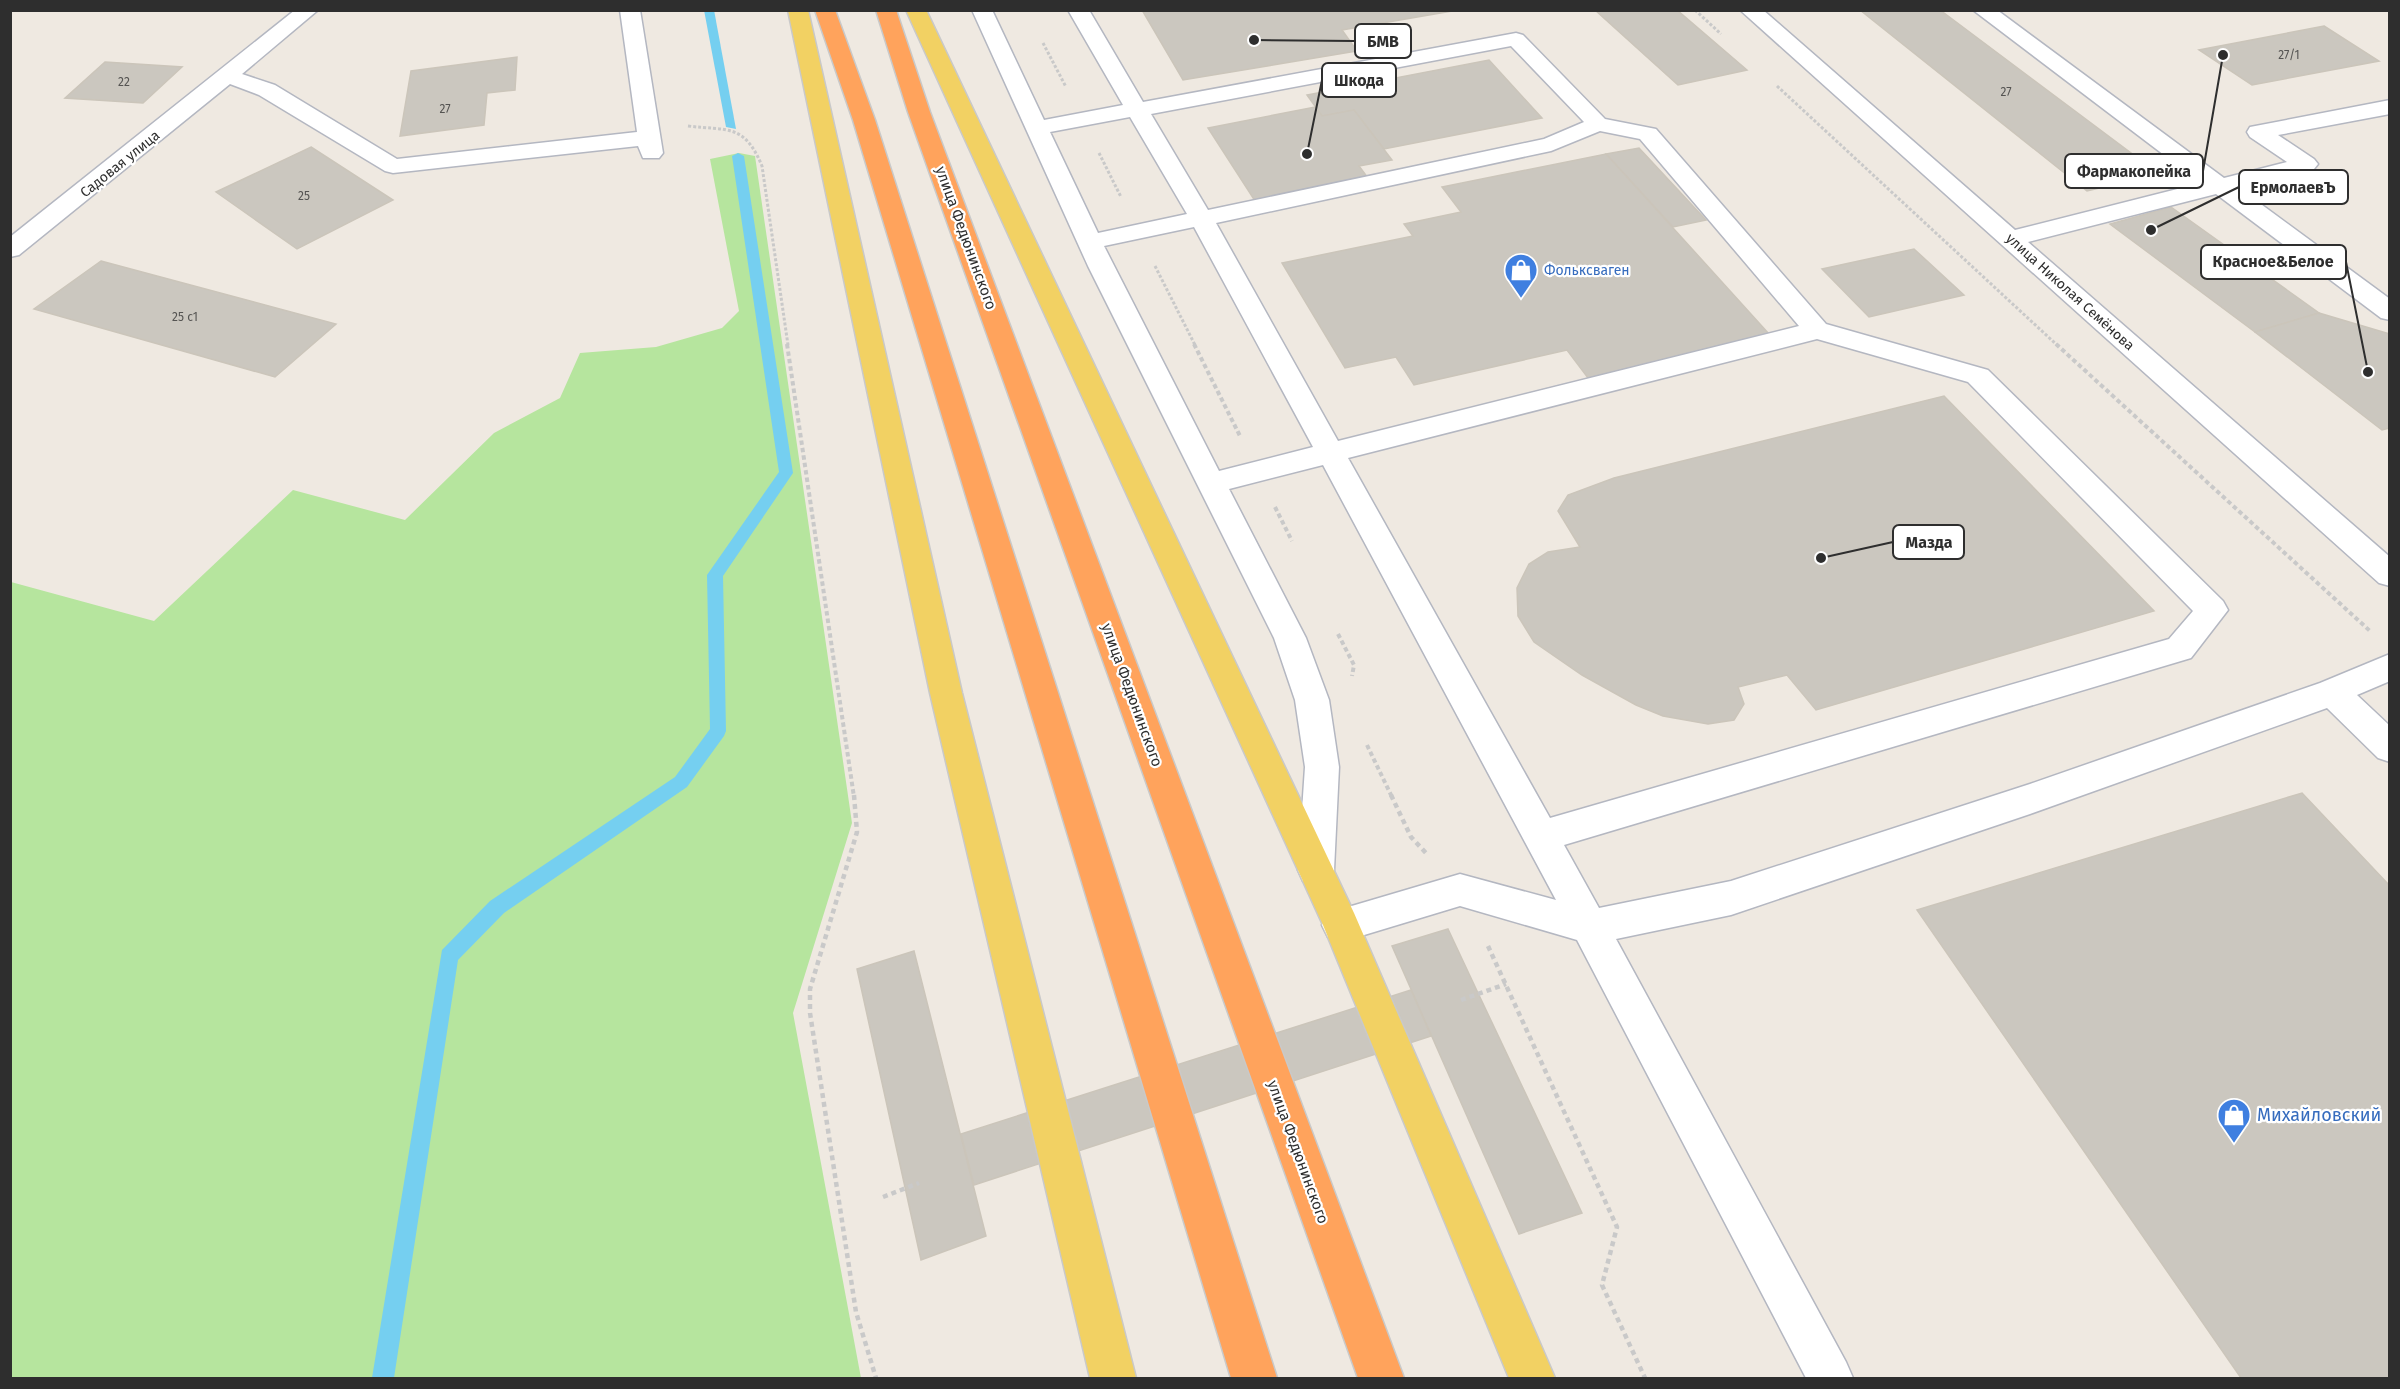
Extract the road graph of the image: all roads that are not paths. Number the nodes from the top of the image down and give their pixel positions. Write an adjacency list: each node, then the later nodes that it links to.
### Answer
1 (308, 10): 11 (street, Садовая улица)
2 (630, 10): 11 (street)
3 (798, 10): 33 (main road)
4 (825, 10): 34 (highway)
5 (886, 10): 35 (highway, улица Федюнинского)
6 (916, 10): 30 (main road)
7 (982, 10): 15 (street)
8 (1078, 10): 13 (street)
9 (1750, 10): 18 (street, улица Николая Семёнова)
10 (1983, 10): 16 (street)
11 (229, 76): 20 (street, Садовая улица)
12 (2390, 107): 16 (street)
13 (1136, 110): 14 (street); 15 (street); 17 (street)
14 (1598, 124): 17 (street); 22 (street)
15 (1037, 128): 19 (street)
16 (2220, 186): 18 (street); 21 (street)
17 (1202, 219): 19 (street); 23 (street)
18 (2010, 239): 25 (street, улица Николая Семёнова)
19 (1090, 242): 24 (street)
20 (10, 250)
21 (2390, 312)
22 (1817, 330): 23 (street); 29 (street)
23 (1329, 454): 24 (street); 29 (street)
24 (1212, 483): 30 (street)
25 (2390, 575)
26 (2390, 667): 27 (street)
27 (2332, 692): 28 (street); 32 (street)
28 (2390, 748)
29 (1541, 836): 32 (street)
30 (1316, 870): 31 (main road)
31 (1341, 925): 32 (street); 36 (main road)
32 (1591, 927): 37 (street)
33 (1113, 1378)
34 (1254, 1378)
35 (1381, 1378)
36 (1532, 1378)
37 (1830, 1378)

